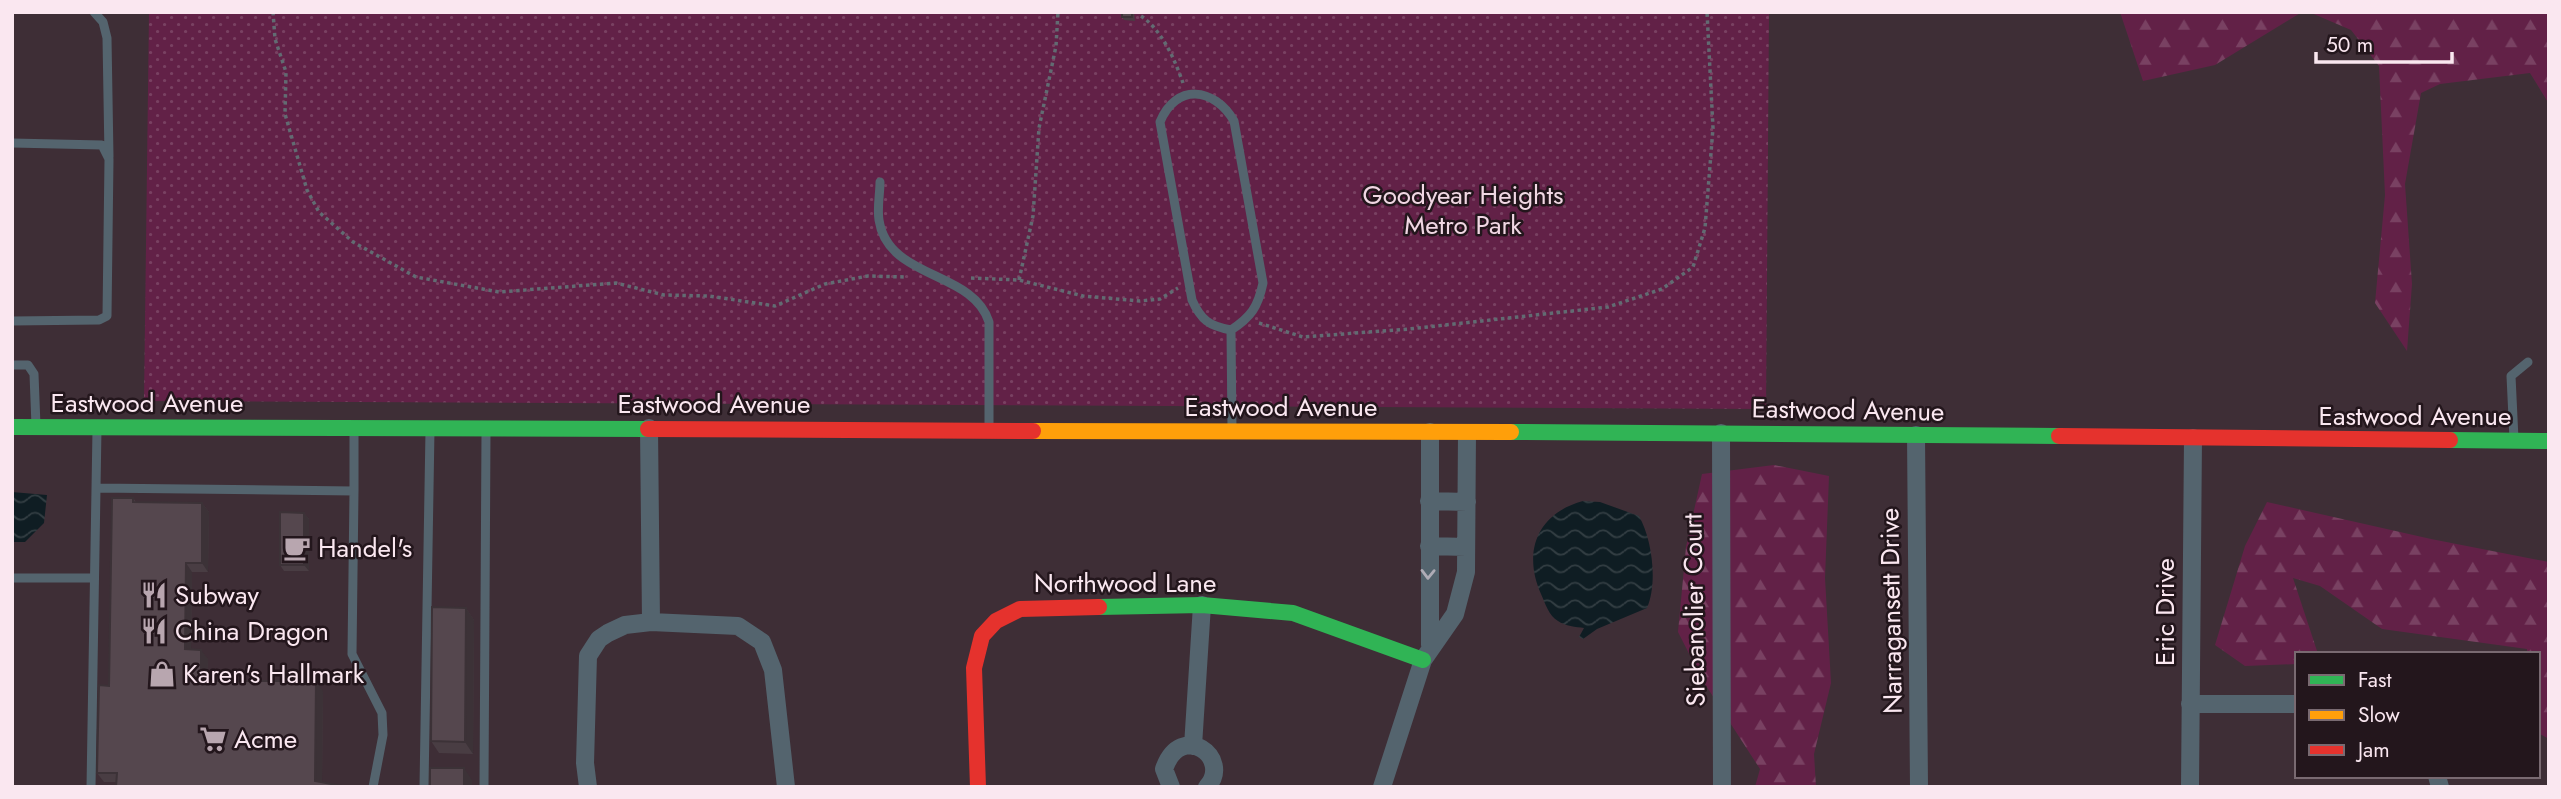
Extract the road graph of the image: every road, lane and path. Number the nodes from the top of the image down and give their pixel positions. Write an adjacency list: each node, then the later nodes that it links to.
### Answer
1 (94, 12): 8 (lane)
2 (273, 12): 10 (path)
3 (1058, 12): 11 (path)
4 (1707, 12): 13 (path)
5 (1141, 16): 6 (path)
6 (1187, 95): 12 (lane); 13 (lane)
7 (12, 143): 8 (lane)
8 (110, 159): 14 (lane)
9 (880, 182): 10 (lane)
10 (934, 277): 11 (path); 25 (lane)
11 (1019, 281): 12 (path)
12 (1188, 281): 15 (lane)
13 (1248, 320): 15 (lane)
14 (12, 321)
15 (1231, 330): 26 (lane)
16 (2528, 362): 32 (lane)
17 (12, 365): 18 (lane)
18 (36, 427): 19 (street, Eastwood Avenue); 20 (street, Eastwood Avenue)
19 (12, 428)
20 (97, 428): 21 (street, Eastwood Avenue); 34 (lane)
21 (354, 428): 22 (street, Eastwood Avenue); 35 (lane)
22 (430, 428): 23 (street, Eastwood Avenue); 50 (lane)
23 (486, 428): 24 (street, Eastwood Avenue); 51 (lane)
24 (649, 428): 25 (street, Eastwood Avenue); 43 (street)
25 (989, 430): 26 (street, Eastwood Avenue)
26 (1232, 432): 27 (street, Eastwood Avenue)
27 (1430, 432): 28 (street, Eastwood Avenue); 36 (street)
28 (1468, 433): 29 (street, Eastwood Avenue); 37 (street)
29 (1721, 433): 30 (street, Eastwood Avenue); 58 (street, Siebanolier Court)
30 (1916, 435): 31 (street, Eastwood Avenue); 59 (street, Narragansett Drive)
31 (2193, 438): 32 (street, Eastwood Avenue); 45 (street, Eric Drive)
32 (2514, 441): 33 (street, Eastwood Avenue)
33 (2549, 441)
34 (96, 488): 35 (lane); 41 (lane)
35 (354, 491): 49 (lane)
36 (1429, 501): 37 (street); 38 (street)
37 (1467, 502): 39 (street)
38 (1429, 546): 39 (street); 44 (street, one-way to 44)
39 (1466, 547): 44 (street)
40 (12, 578): 41 (lane)
41 (94, 578): 48 (lane)
42 (1202, 605): 44 (street, Northwood Lane); 47 (street); 54 (street, Northwood Lane)
43 (651, 622): 52 (street); 53 (street)
44 (1426, 653): 57 (street)
45 (2190, 704): 46 (street); 60 (street, Eric Drive)
46 (2295, 704)
47 (1192, 746): 55 (street); 56 (street)
48 (91, 787)
49 (373, 787)
50 (424, 787)
51 (484, 787)
52 (588, 787)
53 (786, 787)
54 (978, 787)
55 (1171, 787)
56 (1207, 787)
57 (1382, 787)
58 (1722, 787)
59 (1919, 787)
60 (2190, 787)

